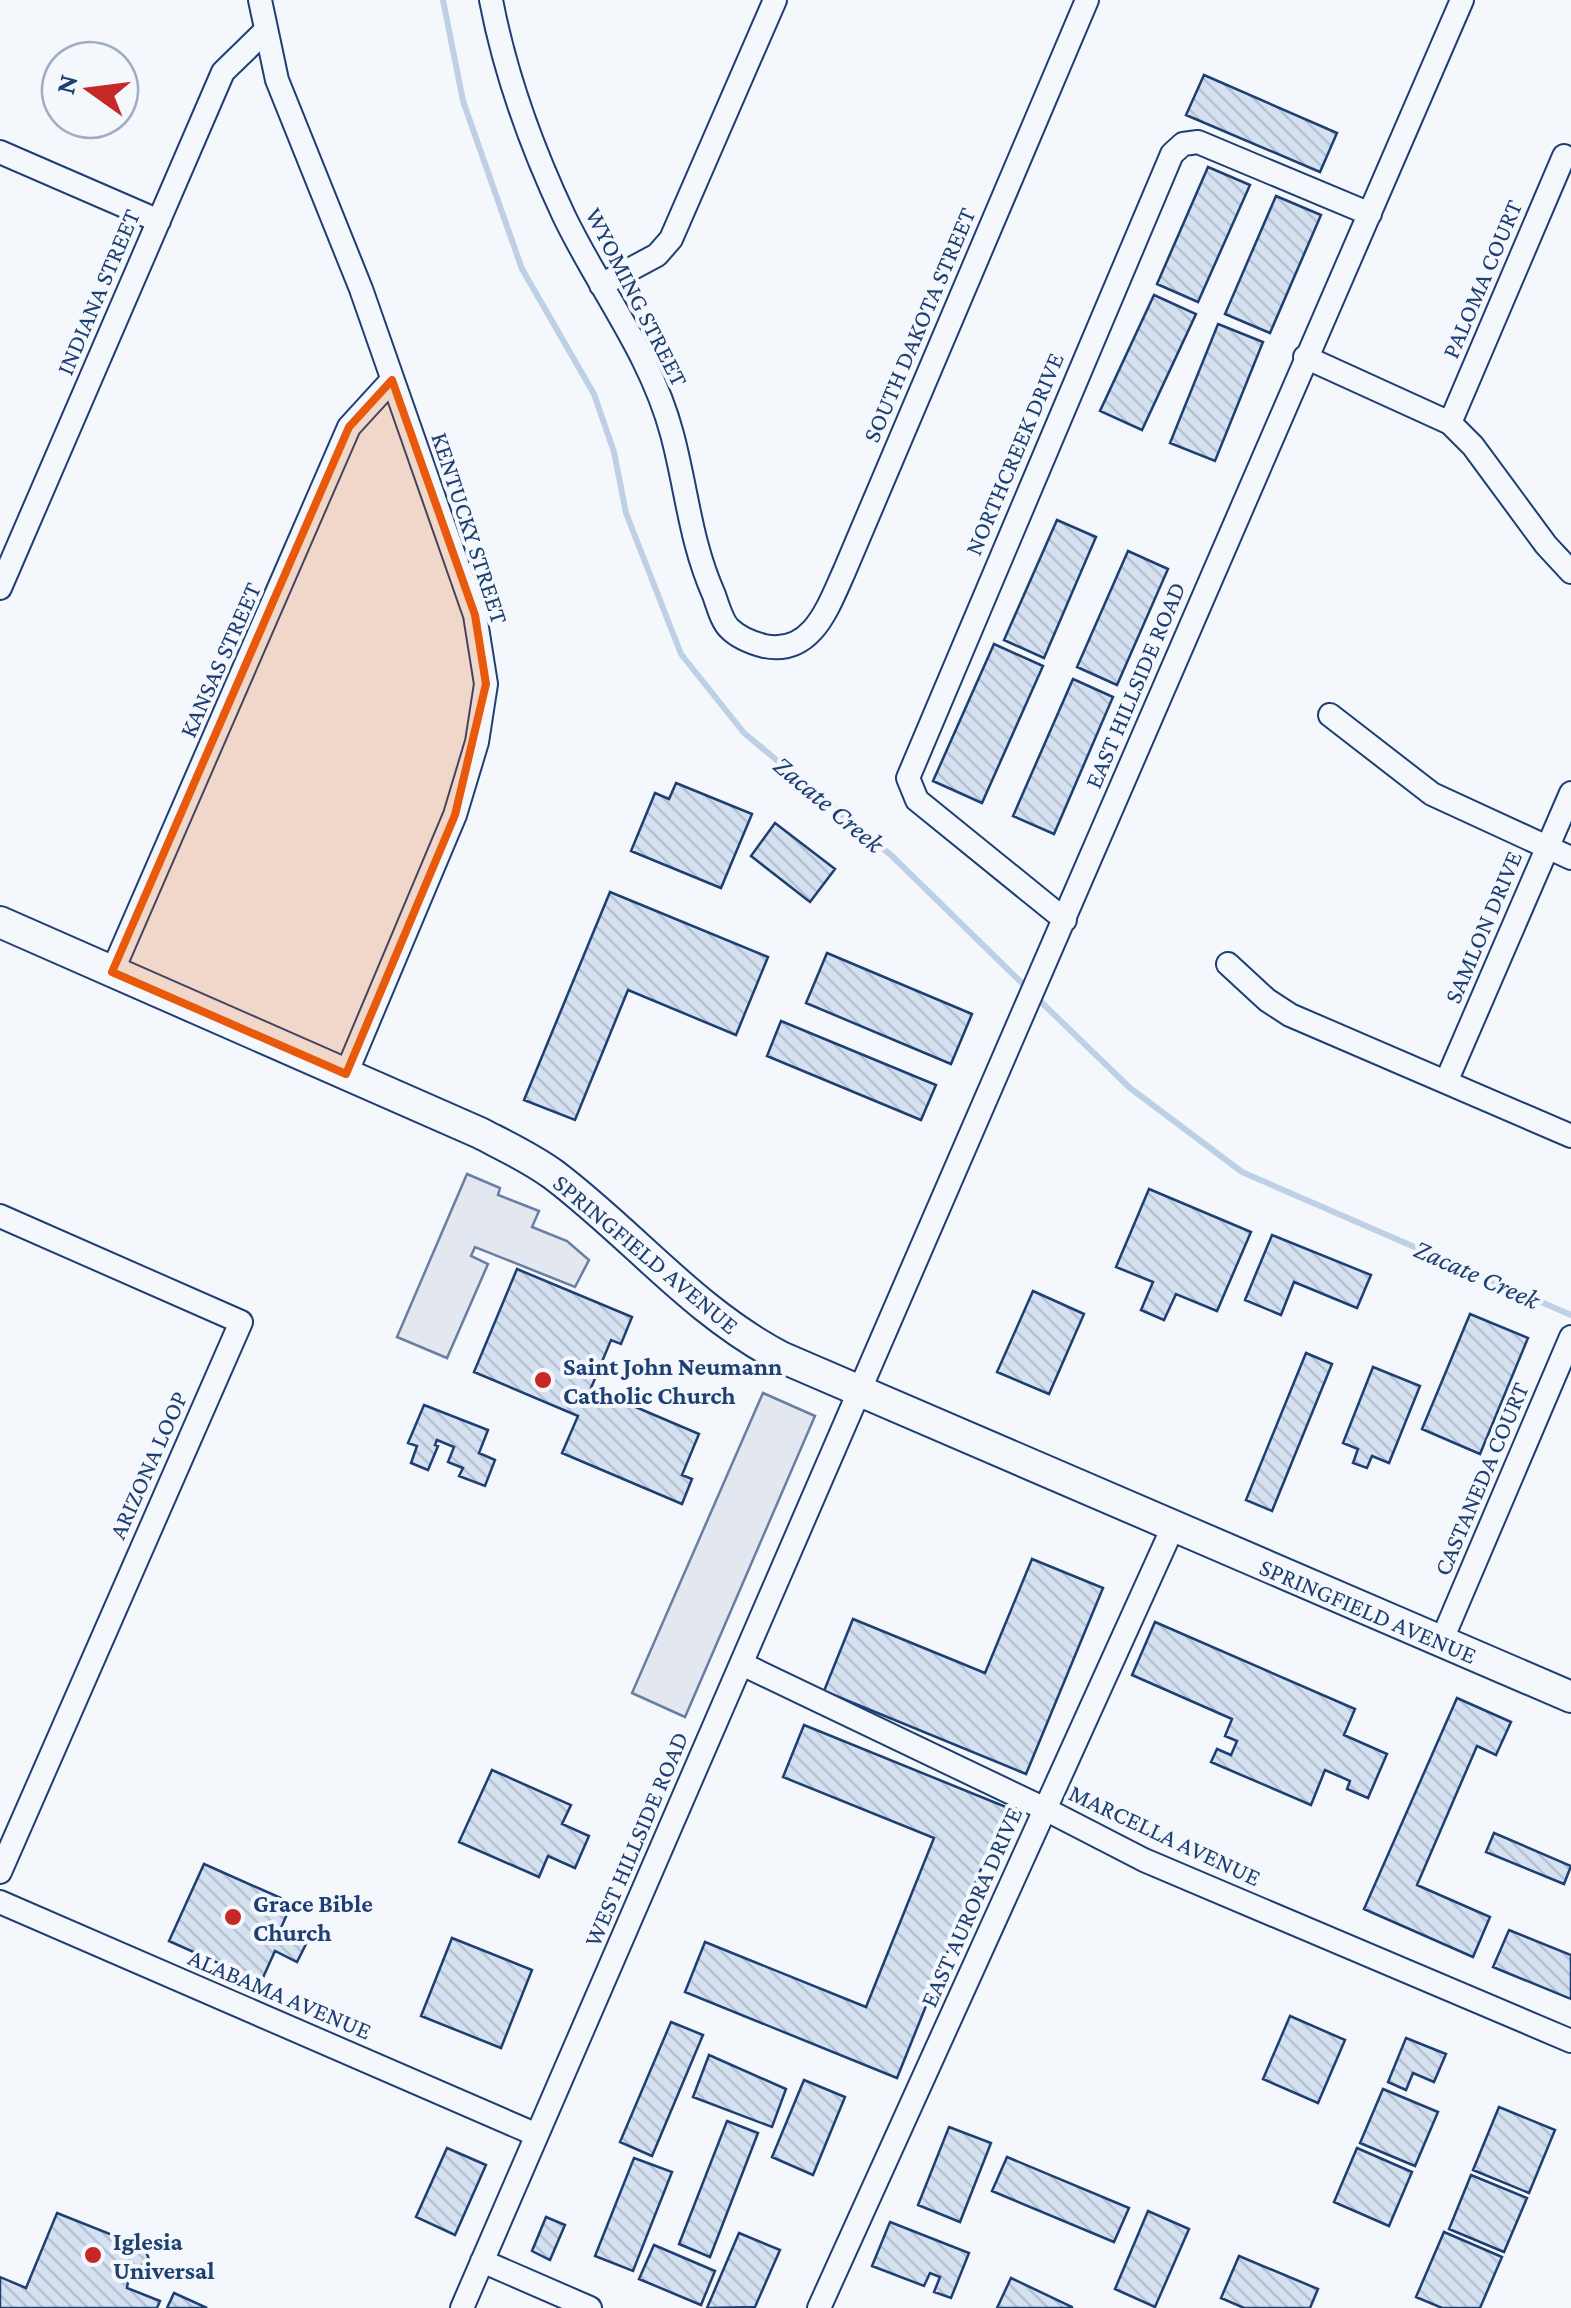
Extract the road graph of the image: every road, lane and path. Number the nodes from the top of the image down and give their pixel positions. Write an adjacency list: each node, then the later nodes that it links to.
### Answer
1 (260, 0): 6 (street, KENTUCKY STREET)
2 (491, 0): 11 (street, WYOMING STREET)
3 (775, 0): 11 (street)
4 (1086, 0): 17 (street, SOUTH DAKOTA STREET)
5 (1460, 1): 9 (street, EAST HILLSIDE ROAD)
6 (265, 31): 10 (street, INDIANA STREET); 13 (street, KENTUCKY STREET)
7 (0, 152): 10 (street)
8 (1564, 156): 14 (street, PALOMA COURT)
9 (1370, 214): 12 (street, EAST HILLSIDE ROAD); 22 (street, NORTHCREEK DRIVE)
10 (159, 221): 16 (street, INDIANA STREET)
11 (602, 285): 17 (street, WYOMING STREET)
12 (1306, 358): 14 (street); 22 (street, EAST HILLSIDE ROAD)
13 (392, 380): 25 (street, KANSAS STREET); 26 (street, KENTUCKY STREET)
14 (1450, 423): 15 (street)
15 (1571, 572)
16 (0, 588)
17 (777, 648)
18 (1330, 715): 20 (street)
19 (1571, 793): 20 (street, SAMLON DRIVE)
20 (1547, 848): 21 (street); 27 (street, SAMLON DRIVE)
21 (1571, 858)
22 (1065, 920): 31 (street, EAST HILLSIDE ROAD)
23 (0, 922): 25 (main road, SPRINGFIELD AVENUE)
24 (1228, 964): 27 (street)
25 (112, 972): 26 (main road, SPRINGFIELD AVENUE)
26 (346, 1074): 31 (main road, SPRINGFIELD AVENUE)
27 (1446, 1082): 28 (street)
28 (1571, 1136)
29 (2, 1221): 37 (street, ARIZONA LOOP)
30 (1571, 1337): 33 (street, CASTANEDA COURT)
31 (860, 1392): 32 (main road, SPRINGFIELD AVENUE); 34 (street, WEST HILLSIDE ROAD)
32 (1173, 1527): 33 (main road, SPRINGFIELD AVENUE); 36 (street, EAST AURORA DRIVE)
33 (1442, 1642): 35 (main road, SPRINGFIELD AVENUE)
34 (742, 1664): 36 (street, MARCELLA AVENUE); 40 (street, WEST HILLSIDE ROAD)
35 (1571, 1697)
36 (1045, 1809): 39 (street, MARCELLA AVENUE); 44 (street, EAST AURORA DRIVE)
37 (0, 1872)
38 (0, 1902): 40 (street, ALABAMA AVENUE)
39 (1571, 2040)
40 (537, 2135): 41 (street, WEST HILLSIDE ROAD)
41 (482, 2261): 42 (street, WEST HILLSIDE ROAD); 43 (street)
42 (462, 2308)
43 (590, 2308)
44 (819, 2308)

